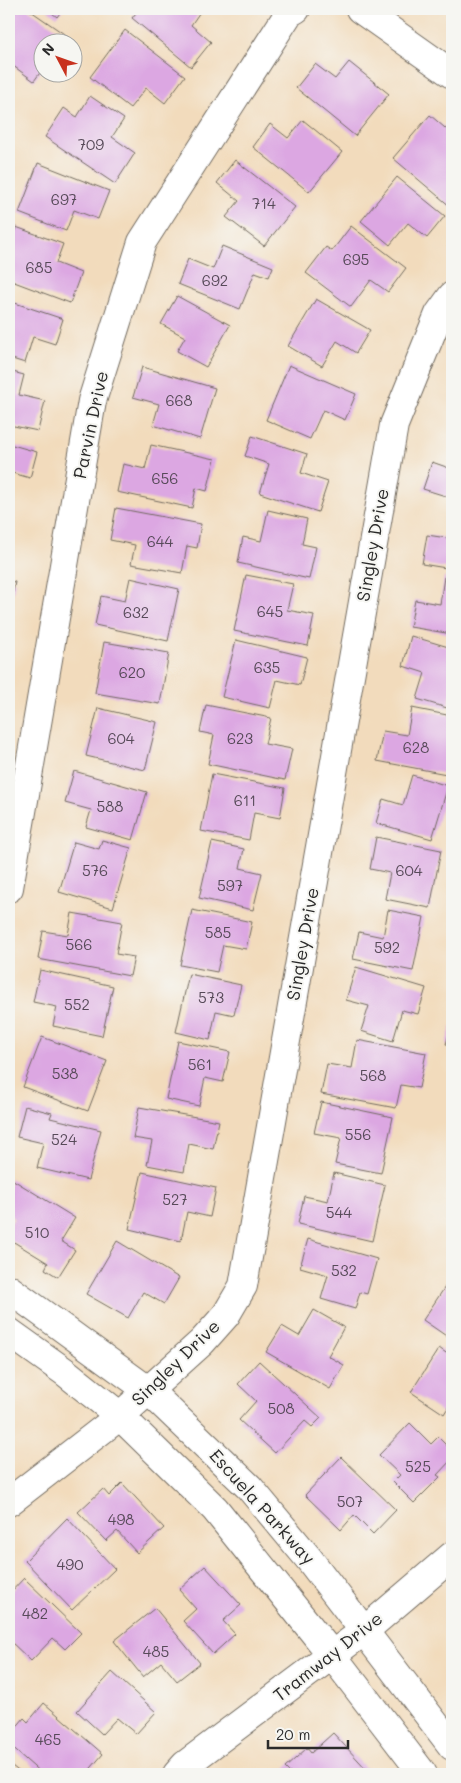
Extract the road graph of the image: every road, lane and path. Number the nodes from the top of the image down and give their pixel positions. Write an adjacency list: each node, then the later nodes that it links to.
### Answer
1 (296, 9): 5 (street, Parvin Drive)
2 (360, 9): 3 (street)
3 (448, 61)
4 (452, 296): 8 (street, Singley Drive)
5 (9, 888)
6 (9, 1289): 8 (street, Escuela Parkway)
7 (9, 1332): 9 (street, Escuela Parkway)
8 (149, 1391): 9 (street, Singley Drive); 12 (street, Escuela Parkway)
9 (120, 1416): 10 (street, Singley Drive); 13 (street, Escuela Parkway)
10 (9, 1502)
11 (452, 1556): 12 (street, Tramway Drive)
12 (364, 1631): 13 (street, Tramway Drive); 14 (street, Escuela Parkway)
13 (332, 1655): 15 (street, Tramway Drive); 16 (street, Escuela Parkway)
14 (452, 1746)
15 (177, 1774)
16 (423, 1774)

